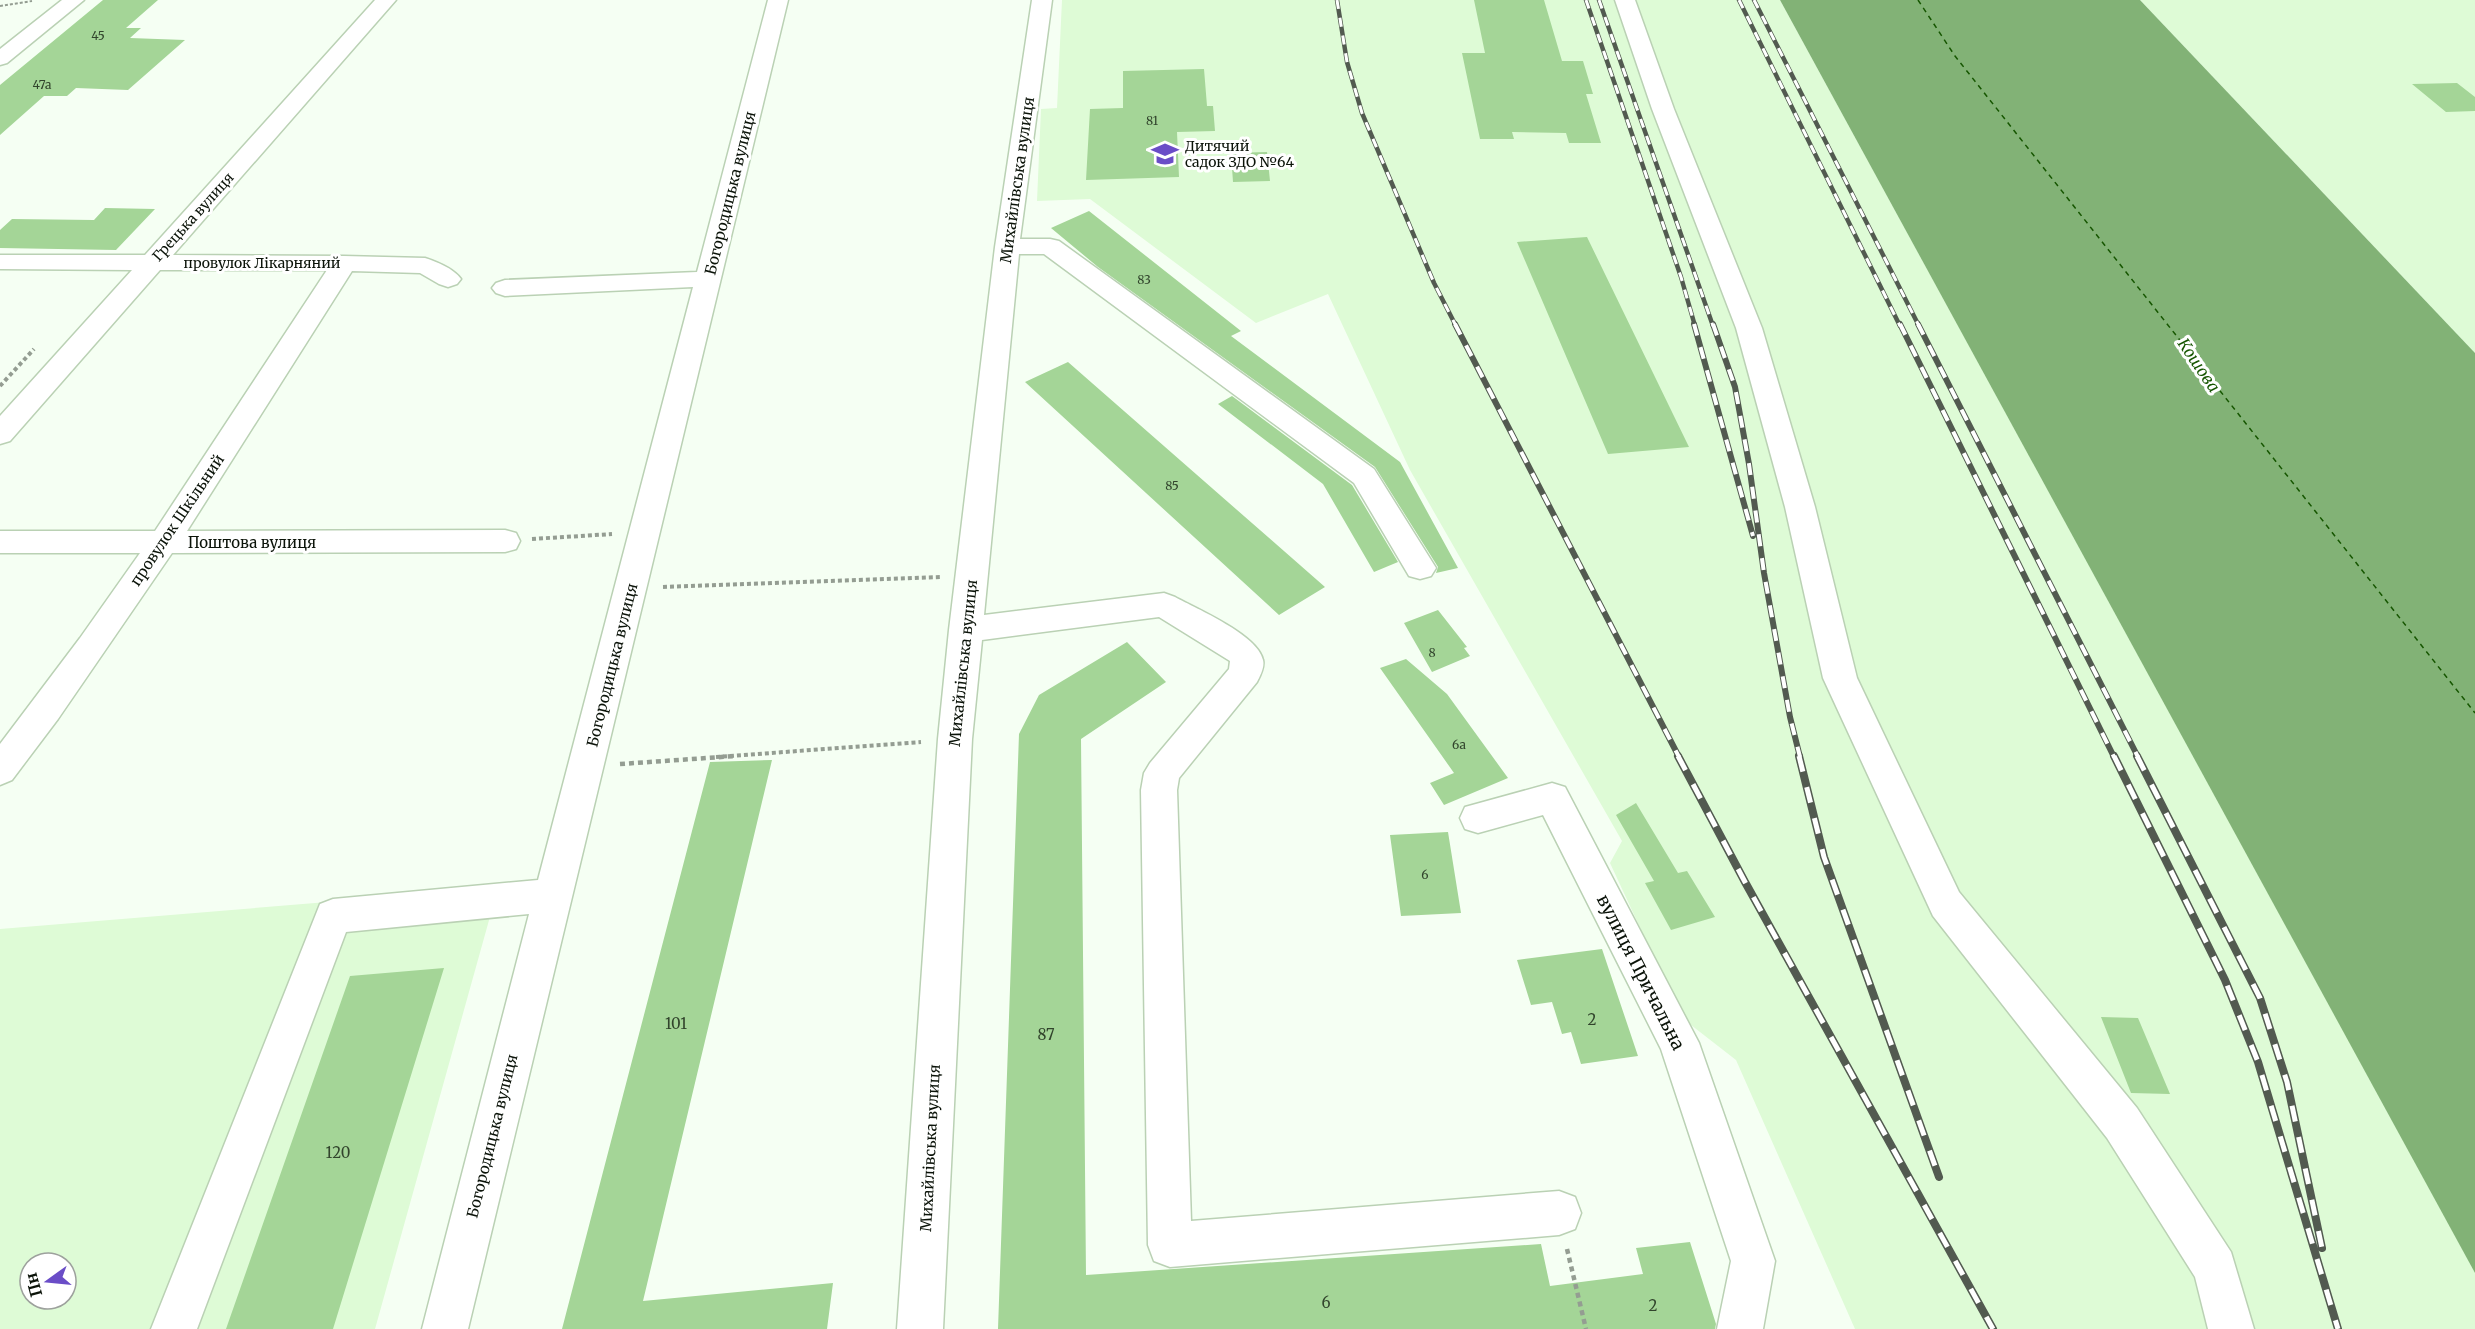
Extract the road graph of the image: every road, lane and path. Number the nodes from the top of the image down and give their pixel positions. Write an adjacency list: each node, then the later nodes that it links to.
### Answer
1 (41, 0): 7 (path)
2 (74, 0): 8 (street)
3 (386, 0): 12 (street, Грецька вулиця)
4 (778, 0): 14 (street, Богородицька вулиця)
5 (1042, 0): 9 (street, Михайлівська вулиця)
6 (1625, 0): 36 (street)
7 (0, 6)
8 (0, 59)
9 (1007, 247): 21 (street); 22 (street, Михайлівська вулиця)
10 (0, 262): 12 (street, провулок Лікарняний)
11 (344, 263): 12 (street, провулок Лікарняний); 13 (street, провулок Лікарняний); 20 (street, провулок Шкільний)
12 (152, 264): 16 (street, Грецька вулиця)
13 (448, 279)
14 (709, 279): 15 (street); 17 (street, Богородицька вулиця)
15 (505, 288)
16 (0, 434)
17 (646, 532): 18 (path); 23 (street, Богородицька вулиця)
18 (505, 541): 20 (street, Поштова вулиця)
19 (0, 542): 20 (street, Поштова вулиця)
20 (165, 542): 27 (street, провулок Шкільний)
21 (1420, 568)
22 (971, 576): 23 (path); 24 (street, Михайлівська вулиця)
23 (631, 588): 26 (street, Богородицька вулиця)
24 (965, 630): 25 (street, Михайлівська вулиця); 30 (street)
25 (955, 740): 26 (path); 33 (street, Михайлівська вулиця)
26 (587, 767): 29 (street, Богородицька вулиця)
27 (0, 770)
28 (1478, 818): 35 (street, вулиця Причальна)
29 (551, 895): 31 (street); 32 (street, Богородицька вулиця)
30 (1559, 1213): 34 (path)
31 (174, 1329)
32 (445, 1329)
33 (920, 1329)
34 (1586, 1329)
35 (1740, 1329)
36 (2231, 1329)

